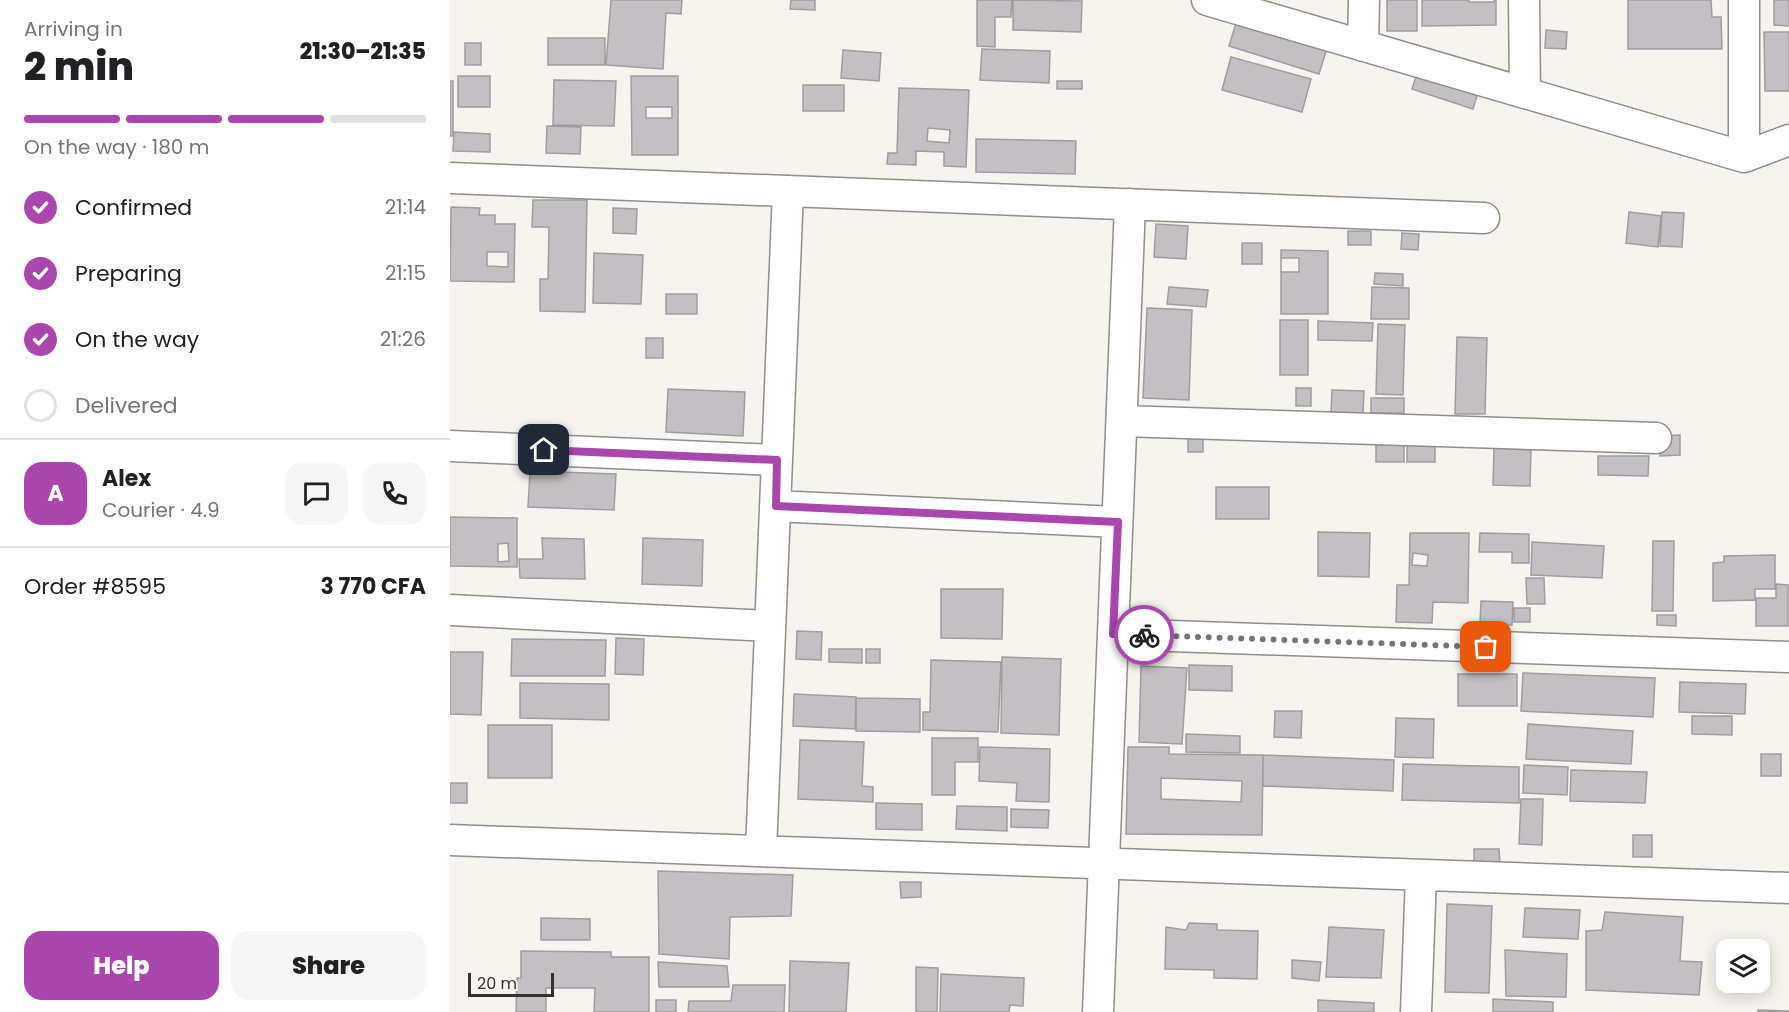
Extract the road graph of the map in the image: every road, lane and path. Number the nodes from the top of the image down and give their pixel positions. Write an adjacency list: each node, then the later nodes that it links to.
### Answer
1 (1207, 0): 5 (street)
2 (1364, 0): 5 (street)
3 (1524, 0): 6 (street)
4 (1744, 0): 8 (street)
5 (1363, 46): 6 (street)
6 (1525, 93): 8 (street)
7 (1789, 140): 8 (street)
8 (1744, 157)
9 (450, 178): 10 (street)
10 (788, 191): 11 (street); 16 (street)
11 (1130, 204): 12 (street); 13 (street)
12 (1484, 218)
13 (1122, 421): 14 (street); 18 (street)
14 (1656, 438)
15 (450, 446): 16 (street)
16 (777, 460): 17 (street)
17 (776, 506): 18 (street); 20 (street)
18 (1118, 522): 21 (street)
19 (450, 610): 20 (street)
20 (770, 626): 24 (street)
21 (1113, 634): 22 (street); 25 (street)
22 (1789, 657)
23 (450, 840): 24 (street)
24 (761, 851): 25 (street)
25 (1104, 864): 26 (street); 28 (street)
26 (1420, 875): 27 (street); 29 (street)
27 (1789, 888)
28 (1098, 1012)
29 (1416, 1012)

